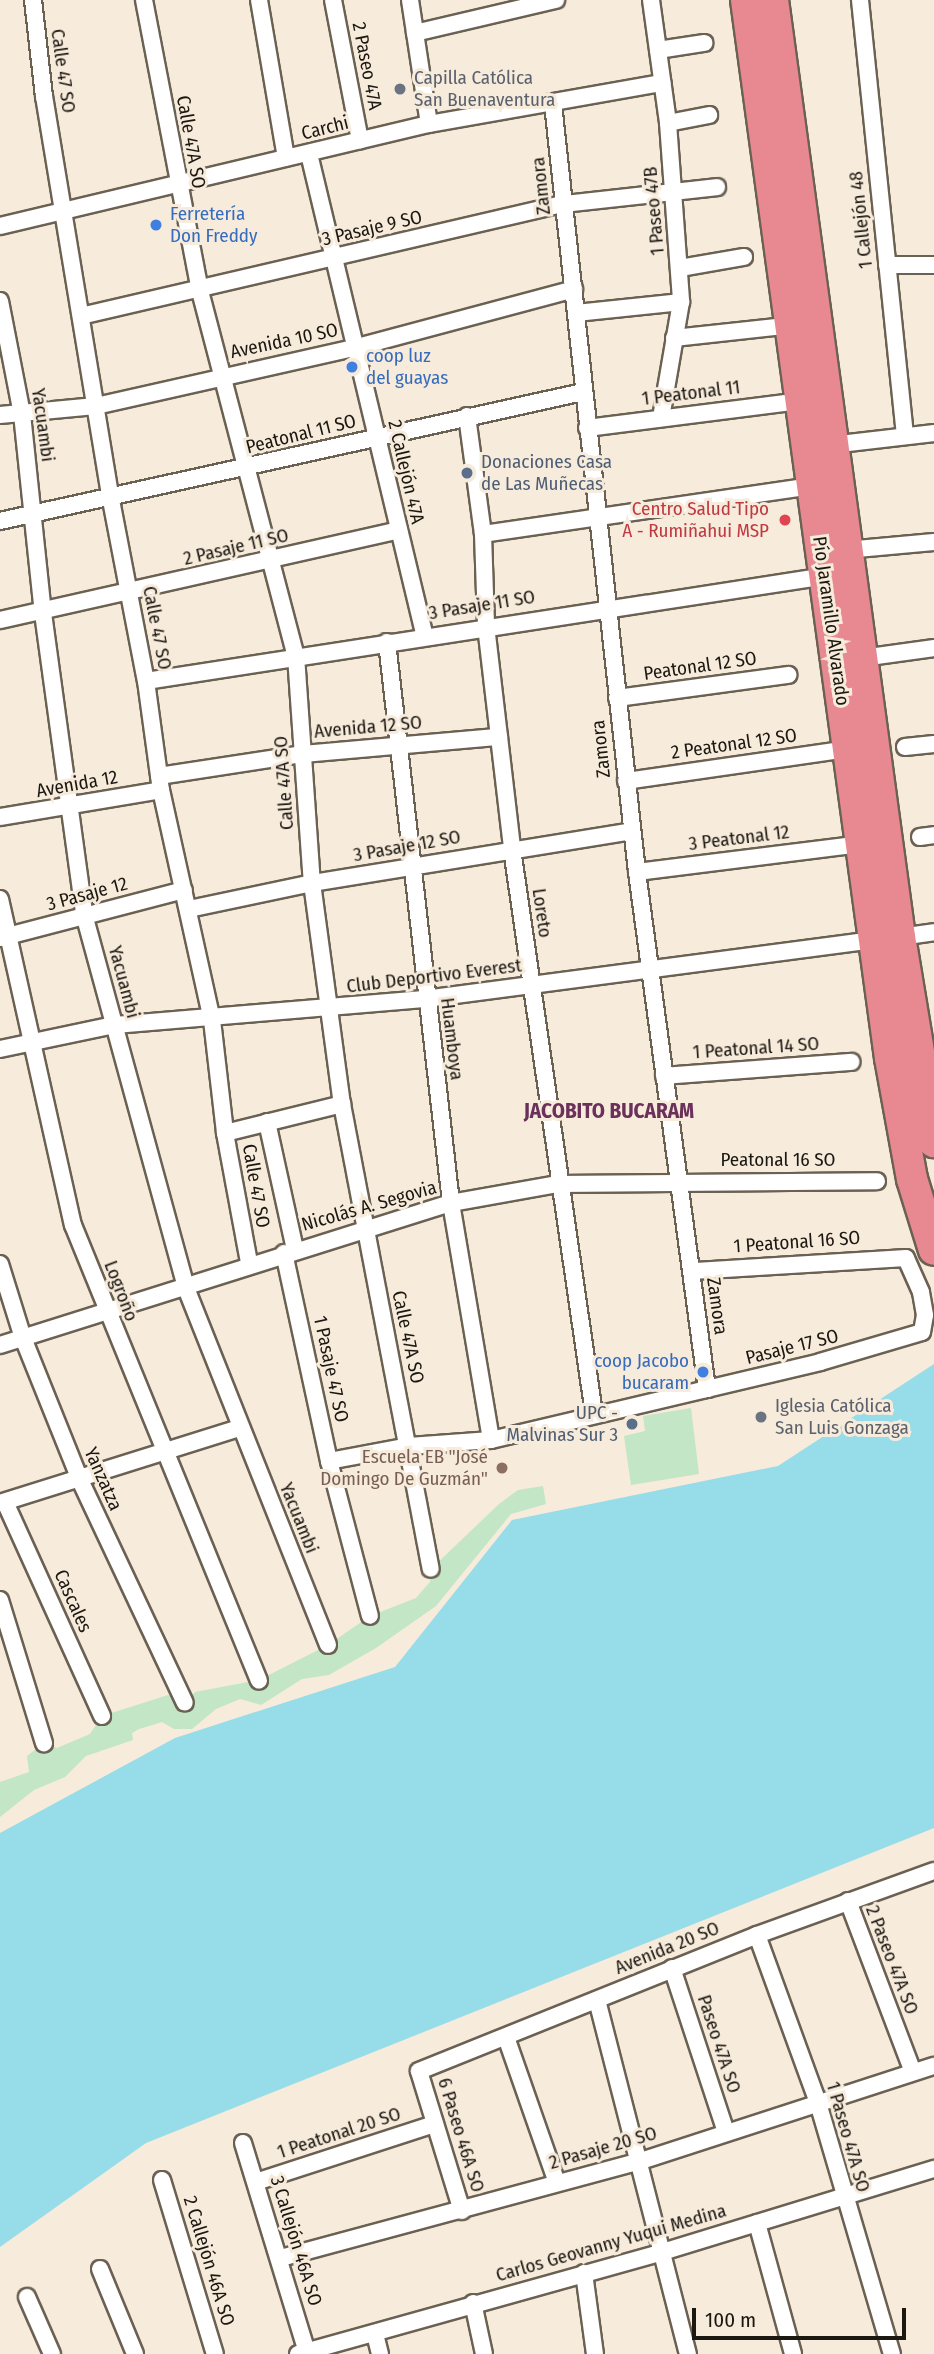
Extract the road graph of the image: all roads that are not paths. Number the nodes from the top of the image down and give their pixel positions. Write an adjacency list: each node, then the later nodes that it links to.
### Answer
1 (33, 0): 26 (street, Calle 47 SO)
2 (144, 0): 22 (street, Calle 47A SO)
3 (259, 0): 21 (street)
4 (333, 0): 19 (street, 2 Paseo 47A)
5 (410, 0): 11 (street)
6 (556, 0): 11 (street)
7 (651, 0): 13 (street, 1 Paseo 47B)
8 (746, 0): 44 (highway, Pío Jaramillo Alvarado)
9 (773, 0): 54 (highway, Pío Jaramillo Alvarado)
10 (860, 0): 30 (street, 1 Callejón 48)
11 (415, 33): 18 (street)
12 (704, 43): 13 (street)
13 (658, 50): 14 (street, 1 Paseo 47B)
14 (662, 83): 15 (street, Carchi); 17 (street, 1 Paseo 47B)
15 (552, 104): 18 (street, Carchi); 25 (street, Zamora)
16 (709, 115): 17 (street)
17 (668, 123): 24 (street, 1 Paseo 47B)
18 (429, 124): 19 (street, Carchi)
19 (360, 140): 20 (street, Carchi)
20 (309, 154): 21 (street, Carchi); 29 (street, 2 Callejón 47A)
21 (286, 158): 22 (street, Carchi)
22 (178, 187): 26 (street, Carchi); 34 (street, Calle 47A SO)
23 (718, 187): 24 (street, 3 Pasaje 9 SO)
24 (674, 194): 25 (street, 3 Pasaje 9 SO); 32 (street, 1 Paseo 47B)
25 (564, 204): 29 (street, 3 Pasaje 9 SO); 33 (street, Zamora)
26 (64, 215): 27 (street, Carchi); 38 (street, Calle 47 SO)
27 (0, 226)
28 (744, 257): 32 (street)
29 (333, 258): 34 (street, 3 Pasaje 9 SO); 41 (street, 2 Callejón 47A)
30 (887, 265): 31 (street); 52 (street, 1 Callejón 48)
31 (934, 265)
32 (680, 268): 36 (street, 1 Paseo 47B)
33 (573, 289): 37 (street, Zamora); 41 (street, Avenida 10 SO)
34 (200, 291): 38 (street, 3 Pasaje 9 SO); 42 (street, Calle 47A SO)
35 (0, 301): 46 (street, Yacuambi)
36 (681, 302): 37 (street); 40 (street, 1 Paseo 47B)
37 (576, 313): 43 (street, Zamora)
38 (81, 316): 45 (street, Calle 47 SO)
39 (776, 327): 40 (street)
40 (674, 338): 49 (street, 1 Paseo 47B)
41 (354, 348): 42 (street, Avenida 10 SO); 53 (street, 2 Callejón 47A)
42 (224, 376): 45 (street, Avenida 10 SO); 55 (street, Calle 47A SO)
43 (583, 392): 48 (street, Peatonal 11 SO); 50 (street, Zamora)
44 (801, 401): 49 (street, 1 Peatonal 11); 56 (highway, Pío Jaramillo Alvarado)
45 (96, 406): 46 (street, Avenida 10 SO); 57 (street, Calle 47 SO)
46 (22, 414): 47 (street, Avenida 10 SO); 58 (street, Yacuambi)
47 (0, 415)
48 (467, 416): 53 (street, Peatonal 11 SO); 62 (street, Loreto)
49 (661, 418): 50 (street, 1 Peatonal 11)
50 (587, 428): 59 (street, Zamora)
51 (934, 432): 52 (street)
52 (905, 436): 54 (street)
53 (377, 437): 55 (street, Peatonal 11 SO); 61 (street, 2 Callejón 47A)
54 (831, 445): 64 (highway, Pío Jaramillo Alvarado)
55 (245, 469): 57 (street, Peatonal 11 SO); 65 (street, Calle 47A SO)
56 (813, 486): 59 (street); 66 (highway, Pío Jaramillo Alvarado)
57 (111, 500): 58 (street, Peatonal 11 SO); 67 (street, Calle 47 SO)
58 (33, 513): 60 (street, Peatonal 11 SO); 69 (street, Yacuambi)
59 (597, 518): 62 (street); 68 (street, Zamora)
60 (0, 522)
61 (399, 530): 65 (street, 2 Pasaje 11 SO); 72 (street, 2 Callejón 47A)
62 (483, 534): 71 (street, Loreto)
63 (934, 542): 64 (street)
64 (846, 550): 76 (highway, Pío Jaramillo Alvarado)
65 (271, 561): 67 (street, 2 Pasaje 11 SO); 75 (street, Calle 47A SO)
66 (826, 576): 68 (street, 3 Pasaje 11 SO); 84 (highway, Pío Jaramillo Alvarado)
67 (128, 594): 69 (street, 2 Pasaje 11 SO); 78 (street, Calle 47 SO)
68 (606, 607): 71 (street, 3 Pasaje 11 SO); 79 (street, Zamora)
69 (43, 613): 70 (street, 2 Pasaje 11 SO); 88 (street, Yacuambi)
70 (0, 620)
71 (486, 626): 72 (street, 3 Pasaje 11 SO); 80 (street, Loreto)
72 (425, 636): 73 (street, 3 Pasaje 11 SO)
73 (387, 642): 75 (street, 3 Pasaje 11 SO); 82 (street, Huamboya)
74 (934, 648): 76 (street)
75 (296, 656): 78 (street, 3 Pasaje 11 SO); 85 (street, Calle 47A SO)
76 (862, 657): 102 (highway, Pío Jaramillo Alvarado)
77 (788, 675): 79 (street, Peatonal 12 SO)
78 (146, 681): 87 (street, Calle 47 SO)
79 (617, 698): 86 (street, Zamora)
80 (499, 737): 82 (street, Avenida 12 SO); 92 (street, Loreto)
81 (934, 744): 83 (street)
82 (396, 745): 85 (street, Avenida 12 SO); 93 (street, Huamboya)
83 (905, 747)
84 (848, 749): 86 (street, 2 Peatonal 12 SO); 102 (highway, Pío Jaramillo Alvarado)
85 (303, 754): 87 (street, Avenida 12 SO); 95 (street, Calle 47A SO)
86 (626, 781): 90 (street, Zamora)
87 (160, 783): 88 (street, Avenida 12); 96 (street, Calle 47 SO)
88 (68, 809): 89 (street, Avenida 12); 99 (street, Yacuambi)
89 (0, 817)
90 (632, 831): 92 (street, 3 Pasaje 12 SO); 94 (street, Zamora)
91 (846, 846): 94 (street, 3 Peatonal 12)
92 (512, 849): 93 (street, 3 Pasaje 12 SO); 104 (street, Loreto)
93 (413, 867): 95 (street, 3 Pasaje 12 SO); 105 (street, Huamboya)
94 (637, 872): 103 (street, Zamora)
95 (312, 883): 98 (street, 3 Pasaje 12 SO); 106 (street, Calle 47A SO)
96 (184, 890): 98 (street, Calle 47 SO); 99 (street, 3 Pasaje 12)
97 (0, 899): 101 (street, Logroño)
98 (189, 909): 107 (street, Calle 47 SO)
99 (85, 918): 101 (street, 3 Pasaje 12); 108 (street, Yacuambi)
100 (934, 932): 102 (street, Club Deportivo Everest)
101 (3, 937): 109 (street, Logroño)
102 (886, 939): 103 (street, Club Deportivo Everest); 116 (highway, Pío Jaramillo Alvarado); 122 (highway, Pío Jaramillo Alvarado)
103 (652, 969): 104 (street, Club Deportivo Everest); 112 (street, Zamora)
104 (532, 985): 105 (street, Club Deportivo Everest); 119 (street, Loreto)
105 (425, 999): 106 (street, Club Deportivo Everest); 120 (street, Huamboya)
106 (331, 1009): 107 (street, Club Deportivo Everest); 113 (street, Calle 47A SO)
107 (212, 1020): 108 (street, Club Deportivo Everest); 115 (street, Calle 47 SO)
108 (114, 1025): 109 (street, Club Deportivo Everest); 127 (street, Yacuambi)
109 (33, 1044): 110 (street, Club Deportivo Everest); 129 (street, Logroño)
110 (0, 1049)
111 (851, 1062): 112 (street, 1 Peatonal 14 SO)
112 (664, 1076): 117 (street, Zamora)
113 (342, 1104): 114 (street); 121 (street, Calle 47A SO)
114 (267, 1122): 115 (street); 123 (street, 1 Pasaje 47 SO)
115 (225, 1132): 124 (street, Calle 47 SO)
116 (934, 1142)
117 (680, 1181): 118 (street, Peatonal 16 SO); 119 (street, Nicolás A. Segovia); 126 (street, Zamora)
118 (877, 1181)
119 (558, 1184): 120 (street, Nicolás A. Segovia); 133 (street, Loreto)
120 (451, 1203): 121 (street, Nicolás A. Segovia); 135 (street, Huamboya)
121 (363, 1228): 123 (street, Nicolás A. Segovia); 136 (street, Calle 47A SO)
122 (924, 1249): 126 (street, 1 Peatonal 16 SO); 128 (street, Pasaje 17 SO)
123 (290, 1251): 124 (street, Nicolás A. Segovia); 138 (street, 1 Pasaje 47 SO)
124 (249, 1263): 127 (street, Nicolás A. Segovia)
125 (0, 1264): 130 (street, Yanzatza)
126 (691, 1271): 132 (street, Zamora)
127 (186, 1288): 129 (street, Nicolás A. Segovia); 134 (street, Yacuambi)
128 (928, 1289): 132 (street, Pasaje 17 SO)
129 (106, 1313): 130 (street, Nicolás A. Segovia); 137 (street, Logroño)
130 (23, 1338): 131 (street, Nicolás A. Segovia); 139 (street, Yanzatza)
131 (0, 1345)
132 (707, 1389): 133 (street, Pasaje 17 SO)
133 (594, 1414): 135 (street, Pasaje 17 SO)
134 (240, 1428): 137 (street); 144 (street, Yacuambi)
135 (491, 1440): 136 (street, Pasaje 17 SO)
136 (409, 1447): 138 (street, Pasaje 17 SO); 141 (street, Calle 47A SO)
137 (164, 1451): 139 (street); 145 (street, Logroño)
138 (329, 1461): 143 (street, 1 Pasaje 47 SO)
139 (80, 1480): 140 (street); 146 (street, Yanzatza)
140 (2, 1503): 147 (street, Cascales)
141 (431, 1570)
142 (0, 1600): 148 (street)
143 (370, 1616)
144 (328, 1645)
145 (259, 1680)
146 (185, 1703)
147 (102, 1716)
148 (44, 1743)
149 (933, 1875): 150 (street, Avenida 20 SO)
150 (848, 1901): 151 (street, Avenida 20 SO); 157 (street, 2 Paseo 47A SO)
151 (757, 1935): 152 (street, Avenida 20 SO); 158 (street, 1 Paseo 47A SO)
152 (672, 1968): 153 (street, Avenida 20 SO); 160 (street, Paseo 47A SO)
153 (597, 2000): 154 (street, Avenida 20 SO); 162 (street)
154 (507, 2040): 156 (street, Avenida 20 SO); 166 (street)
155 (934, 2066): 157 (street, 2 Pasaje 20 SO)
156 (419, 2071): 159 (street, 6 Paseo 46A SO)
157 (913, 2072): 158 (street, 2 Pasaje 20 SO)
158 (818, 2103): 160 (street, 2 Pasaje 20 SO); 167 (street, 1 Paseo 47A SO)
159 (435, 2124): 165 (street, 1 Peatonal 20 SO); 168 (street, 6 Paseo 46A SO)
160 (726, 2133): 162 (street, 2 Pasaje 20 SO)
161 (243, 2143): 165 (street, 3 Callejón 46A SO)
162 (638, 2162): 166 (street, 2 Pasaje 20 SO); 170 (street)
163 (934, 2169): 167 (street, Carlos Geovanny Yuqui Medina)
164 (162, 2180): 180 (street, 2 Callejón 46A SO)
165 (256, 2182): 171 (street, 3 Callejón 46A SO)
166 (557, 2183): 168 (street, 2 Pasaje 20 SO)
167 (843, 2197): 169 (street, Carlos Geovanny Yuqui Medina); 186 (street, 1 Paseo 47A SO)
168 (461, 2211): 171 (street, 2 Pasaje 20 SO)
169 (757, 2223): 170 (street, Carlos Geovanny Yuqui Medina); 185 (street)
170 (659, 2253): 173 (street, Carlos Geovanny Yuqui Medina); 184 (street)
171 (281, 2258): 177 (street, 3 Callejón 46A SO)
172 (100, 2269): 179 (street)
173 (584, 2273): 175 (street, Carlos Geovanny Yuqui Medina); 183 (street)
174 (27, 2297): 178 (street)
175 (473, 2303): 176 (street, Carlos Geovanny Yuqui Medina); 182 (street)
176 (375, 2334): 177 (street, Carlos Geovanny Yuqui Medina); 181 (street)
177 (303, 2353)
178 (52, 2354)
179 (135, 2354)
180 (215, 2354)
181 (380, 2354)
182 (484, 2354)
183 (595, 2354)
184 (688, 2354)
185 (793, 2354)
186 (892, 2354)

